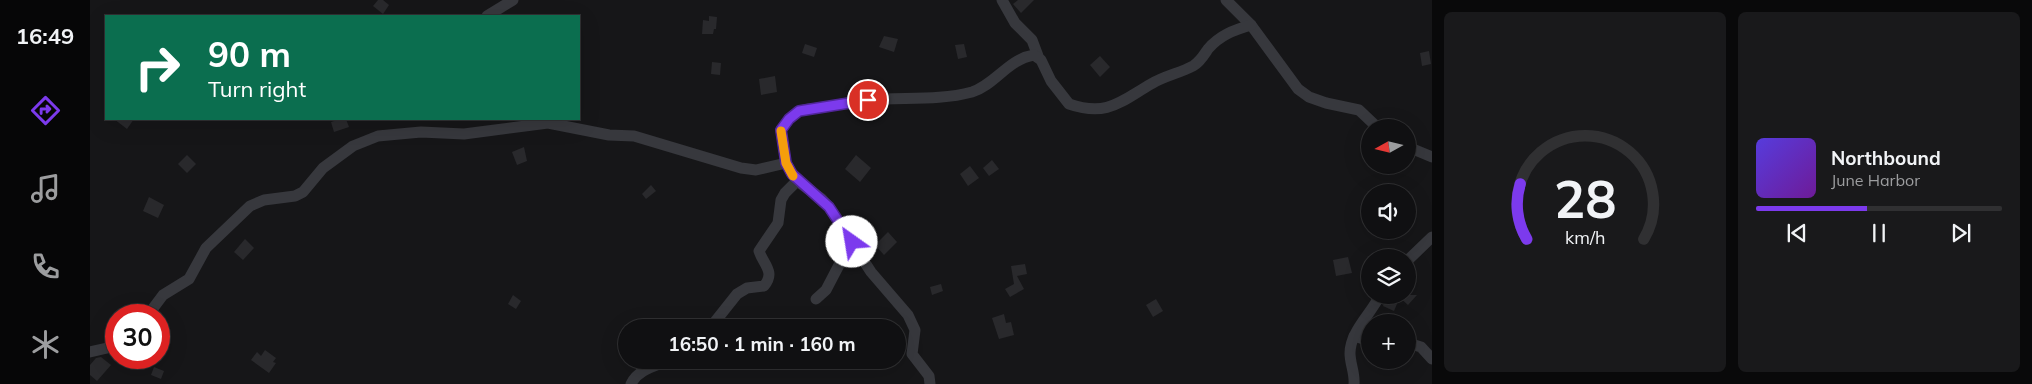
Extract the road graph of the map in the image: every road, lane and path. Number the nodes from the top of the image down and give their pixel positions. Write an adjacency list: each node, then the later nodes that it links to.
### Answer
1 (513, 0): 4 (street)
2 (1002, 0): 6 (street)
3 (1226, 0): 5 (street)
4 (489, 15)
5 (1251, 26): 6 (street); 7 (street)
6 (1038, 56): 11 (street)
7 (1368, 119)
8 (487, 124): 11 (street); 17 (street)
9 (1416, 150): 10 (street)
10 (1432, 157)
11 (786, 163): 12 (street)
12 (797, 181): 14 (street); 19 (street)
13 (1432, 238): 15 (street)
14 (852, 242): 16 (street); 28 (street)
15 (1416, 253)
16 (816, 300)
17 (156, 304)
18 (1376, 304): 20 (street)
19 (717, 319)
20 (1354, 336): 21 (street); 29 (street)
21 (1361, 338)
22 (1416, 345): 25 (street)
23 (105, 347): 24 (street)
24 (92, 349)
25 (1432, 359)
26 (648, 369): 27 (street)
27 (631, 384)
28 (930, 384)
29 (1354, 384)

